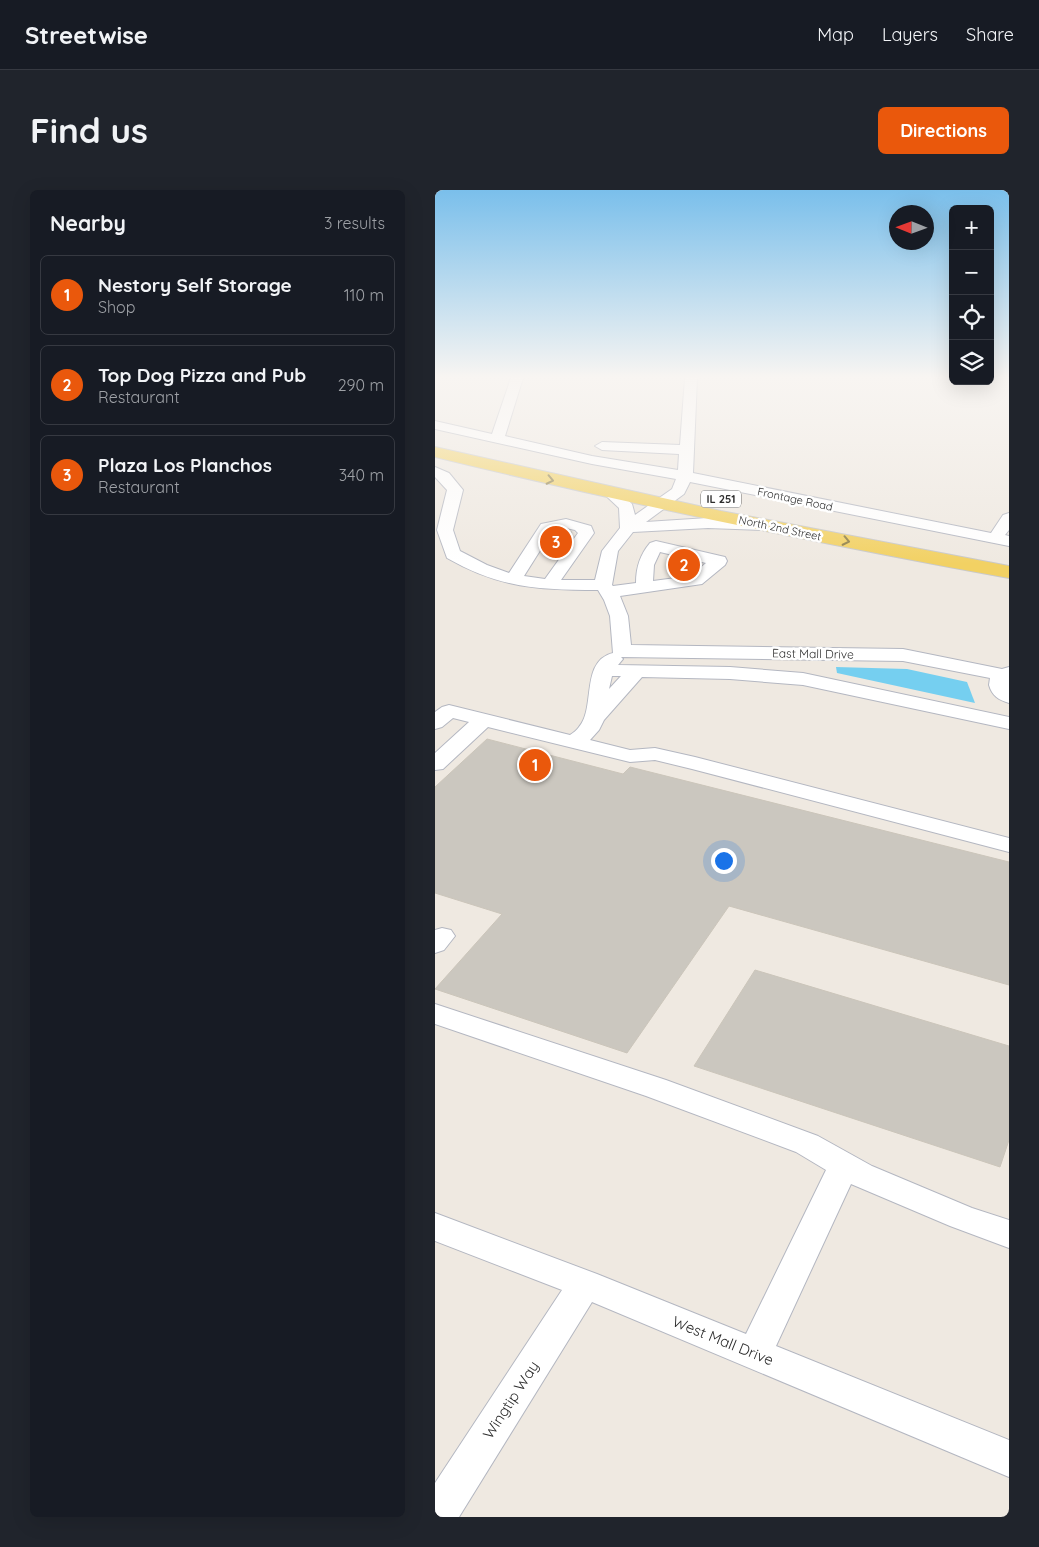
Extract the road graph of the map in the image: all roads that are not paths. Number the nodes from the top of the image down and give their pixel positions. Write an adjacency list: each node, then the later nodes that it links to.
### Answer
1 (455, 440): 10 (main road, North 2nd Street / IL 251)
2 (501, 440): 10 (street, Frontage Road)
3 (670, 440): 6 (street)
4 (688, 440): 7 (street)
5 (602, 446): 6 (street)
6 (669, 450): 7 (street)
7 (687, 450): 10 (street)
8 (435, 452): 11 (main road, North 2nd Street / IL 251, one-way to 11)
9 (435, 471): 19 (street)
10 (682, 483): 12 (street); 16 (street, Frontage Road); 17 (main road, North 2nd Street / IL 251)
11 (611, 492): 12 (main road, North 2nd Street / IL 251); 15 (street)
12 (662, 503): 14 (main road, North 2nd Street / IL 251); 15 (street)
13 (1009, 519): 16 (street)
14 (768, 525): 15 (street); 18 (main road, North 2nd Street / IL 251, one-way to 18)
15 (628, 528): 22 (street)
16 (1002, 540)
17 (1009, 554)
18 (1009, 572)
19 (513, 580): 20 (street); 20 (street)
20 (549, 584): 22 (street)
21 (645, 587): 22 (street)
22 (606, 588): 23 (street)
23 (621, 651): 24 (street); 26 (street, East Mall Drive)
24 (603, 670): 25 (street); 28 (street)
25 (637, 670): 28 (street); 31 (street)
26 (1006, 674): 27 (street)
27 (1009, 698)
28 (594, 718): 32 (street)
29 (485, 720): 30 (street); 32 (street); 33 (street)
30 (435, 723)
31 (1009, 723)
32 (573, 742): 34 (street)
33 (435, 764)
34 (1009, 845)
35 (435, 1014): 36 (street)
36 (844, 1165): 38 (street); 40 (street)
37 (435, 1227): 39 (street, West Mall Drive)
38 (1009, 1234)
39 (585, 1284): 40 (street, West Mall Drive); 42 (street, Wingtip Way)
40 (755, 1354): 41 (street, West Mall Drive)
41 (1009, 1459)
42 (437, 1517)

